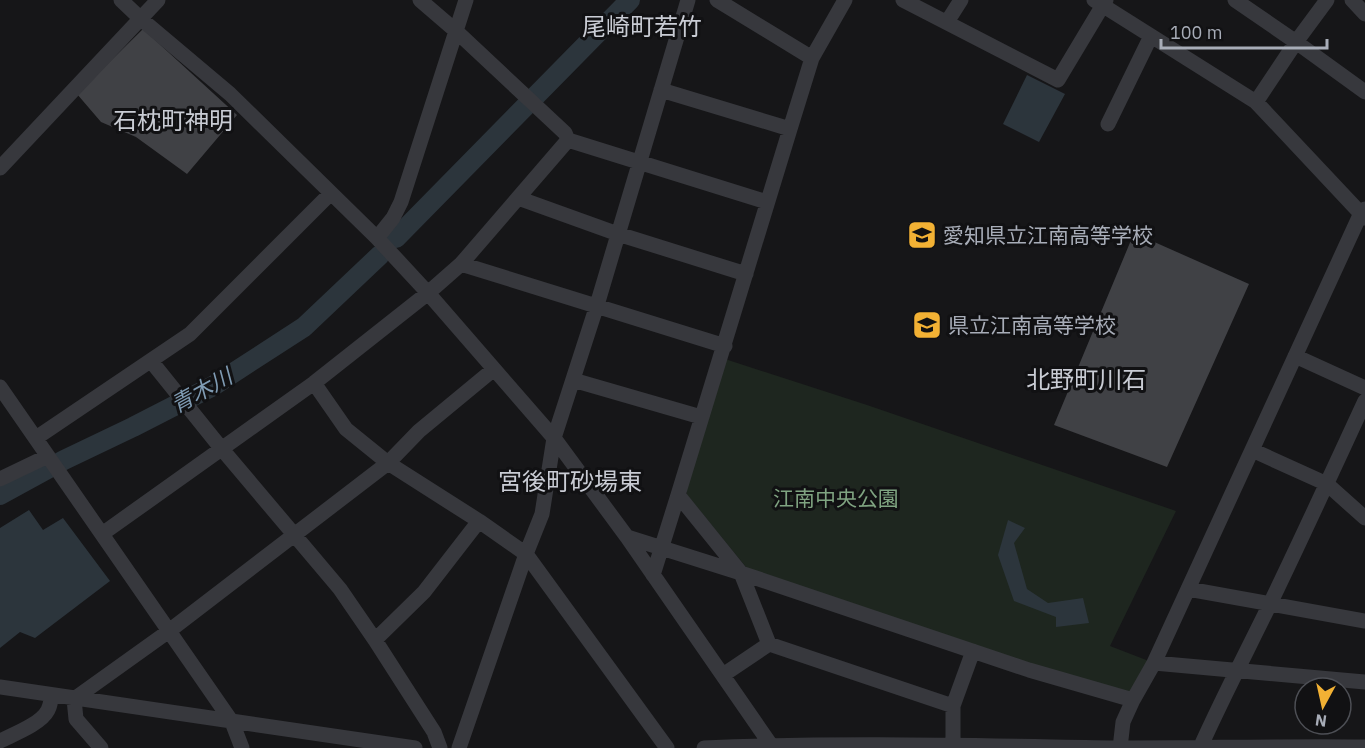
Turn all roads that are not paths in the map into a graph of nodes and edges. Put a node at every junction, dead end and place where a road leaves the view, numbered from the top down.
1 (121, 0) edge
2 (158, 0) edge
3 (420, 0) edge
4 (466, 0) edge
5 (688, 0) edge
6 (717, 0) edge
7 (845, 0) edge
8 (903, 0) edge
9 (961, 0) edge
10 (1235, 0) edge
11 (1328, 0) edge
12 (1352, 0) edge
13 (1101, 2) edge
14 (1365, 14) edge
15 (141, 19) junction
16 (947, 22) junction
17 (456, 31) junction
18 (1151, 36) junction
19 (1296, 42) junction
20 (812, 58) junction
21 (661, 90) junction
22 (1365, 93) edge
23 (1256, 102) junction
24 (1108, 124) dead end
25 (790, 129) junction
26 (568, 140) junction
27 (639, 162) junction
28 (0, 168) edge
29 (331, 193) junction
30 (518, 198) junction
31 (767, 202) junction
32 (1364, 214) edge
33 (618, 234) junction
34 (377, 238) junction
35 (461, 264) junction
36 (746, 274) junction
37 (428, 293) junction
38 (597, 305) junction
39 (724, 346) junction
40 (1295, 356) junction
41 (151, 361) junction
42 (494, 369) junction
43 (573, 380) junction
44 (314, 382) junction
45 (0, 387) edge
46 (1365, 388) edge
47 (1365, 401) edge
48 (701, 417) junction
49 (36, 438) junction
50 (554, 438) junction
51 (221, 448) junction
52 (1252, 450) junction
53 (53, 462) junction
54 (388, 463) junction
55 (0, 478) edge
56 (1326, 484) junction
57 (678, 495) junction
58 (1365, 518) edge
59 (479, 521) junction
60 (102, 534) junction
61 (295, 535) junction
62 (627, 537) junction
63 (661, 548) junction
64 (526, 554) junction
65 (741, 573) junction
66 (653, 575) junction
67 (1188, 589) junction
68 (1270, 603) junction
69 (1365, 621) edge
70 (169, 631) junction
71 (375, 640) junction
72 (769, 644) junction
73 (973, 651) junction
74 (1154, 663) junction
75 (1238, 671) junction
76 (723, 675) junction
77 (1365, 682) edge
78 (0, 687) edge
79 (51, 695) junction
80 (74, 699) junction
81 (1133, 700) junction
82 (953, 706) junction
83 (232, 722) junction
84 (0, 741) edge
85 (952, 746) junction
86 (772, 747) edge
87 (1024, 747) edge
88 (1365, 747) edge
89 (100, 748) edge
90 (242, 748) edge
91 (404, 748) edge
92 (440, 748) edge
93 (459, 748) edge
94 (667, 748) edge
95 (704, 748) edge
96 (1120, 748) edge
97 (1200, 748) edge

1 - 15 street
2 - 15 street
3 - 17 street
4 - 17 street
5 - 21 street
6 - 20 street
7 - 20 street
8 - 16 street
9 - 16 street
10 - 19 street
11 - 19 street
12 - 14 street
13 - 16 street
13 - 18 street
15 - 28 street
15 - 29 street
17 - 26 street
17 - 34 street
18 - 23 street
18 - 24 street
19 - 22 street
19 - 23 street
20 - 25 street
21 - 25 street
21 - 27 street
23 - 32 street
25 - 31 street
26 - 27 street
26 - 30 street
27 - 31 street
27 - 33 street
29 - 34 street
29 - 41 street
30 - 33 street
30 - 35 street
31 - 36 street
32 - 40 street
33 - 36 street
33 - 38 street
34 - 37 street
35 - 37 street
35 - 38 street
36 - 39 street
37 - 42 street
37 - 44 street
38 - 39 street
38 - 43 street
39 - 48 street
40 - 46 street
40 - 52 street
41 - 49 street
41 - 51 street
42 - 50 street
42 - 54 street
43 - 48 street
43 - 50 street
44 - 51 street
44 - 54 street
45 - 49 street
47 - 56 street
48 - 57 street
49 - 53 street
50 - 62 street
50 - 64 street
51 - 60 street
51 - 61 street
52 - 56 street
52 - 67 street
53 - 55 street
53 - 60 street
54 - 59 street
54 - 61 street
56 - 58 street
56 - 68 street
57 - 63 street
57 - 65 street
59 - 64 street
59 - 71 street
60 - 70 street
61 - 70 street
61 - 71 street
62 - 63 street
62 - 66 street
63 - 65 street
63 - 66 street
64 - 93 street
64 - 94 street
65 - 72 street
65 - 73 street
66 - 76 street
67 - 68 street
67 - 74 street
68 - 69 street
68 - 75 street
70 - 80 street
70 - 83 street
71 - 92 street
72 - 76 street
72 - 82 street
73 - 81 street
73 - 82 street
74 - 75 street
74 - 81 street
75 - 77 street
75 - 97 street
76 - 86 street
78 - 79 street
79 - 80 street
79 - 84 street
80 - 83 street
80 - 89 street
81 - 96 street
82 - 85 street
83 - 90 street
83 - 91 street
85 - 86 street
85 - 87 street
86 - 95 street
87 - 96 street
88 - 97 street
96 - 97 street

